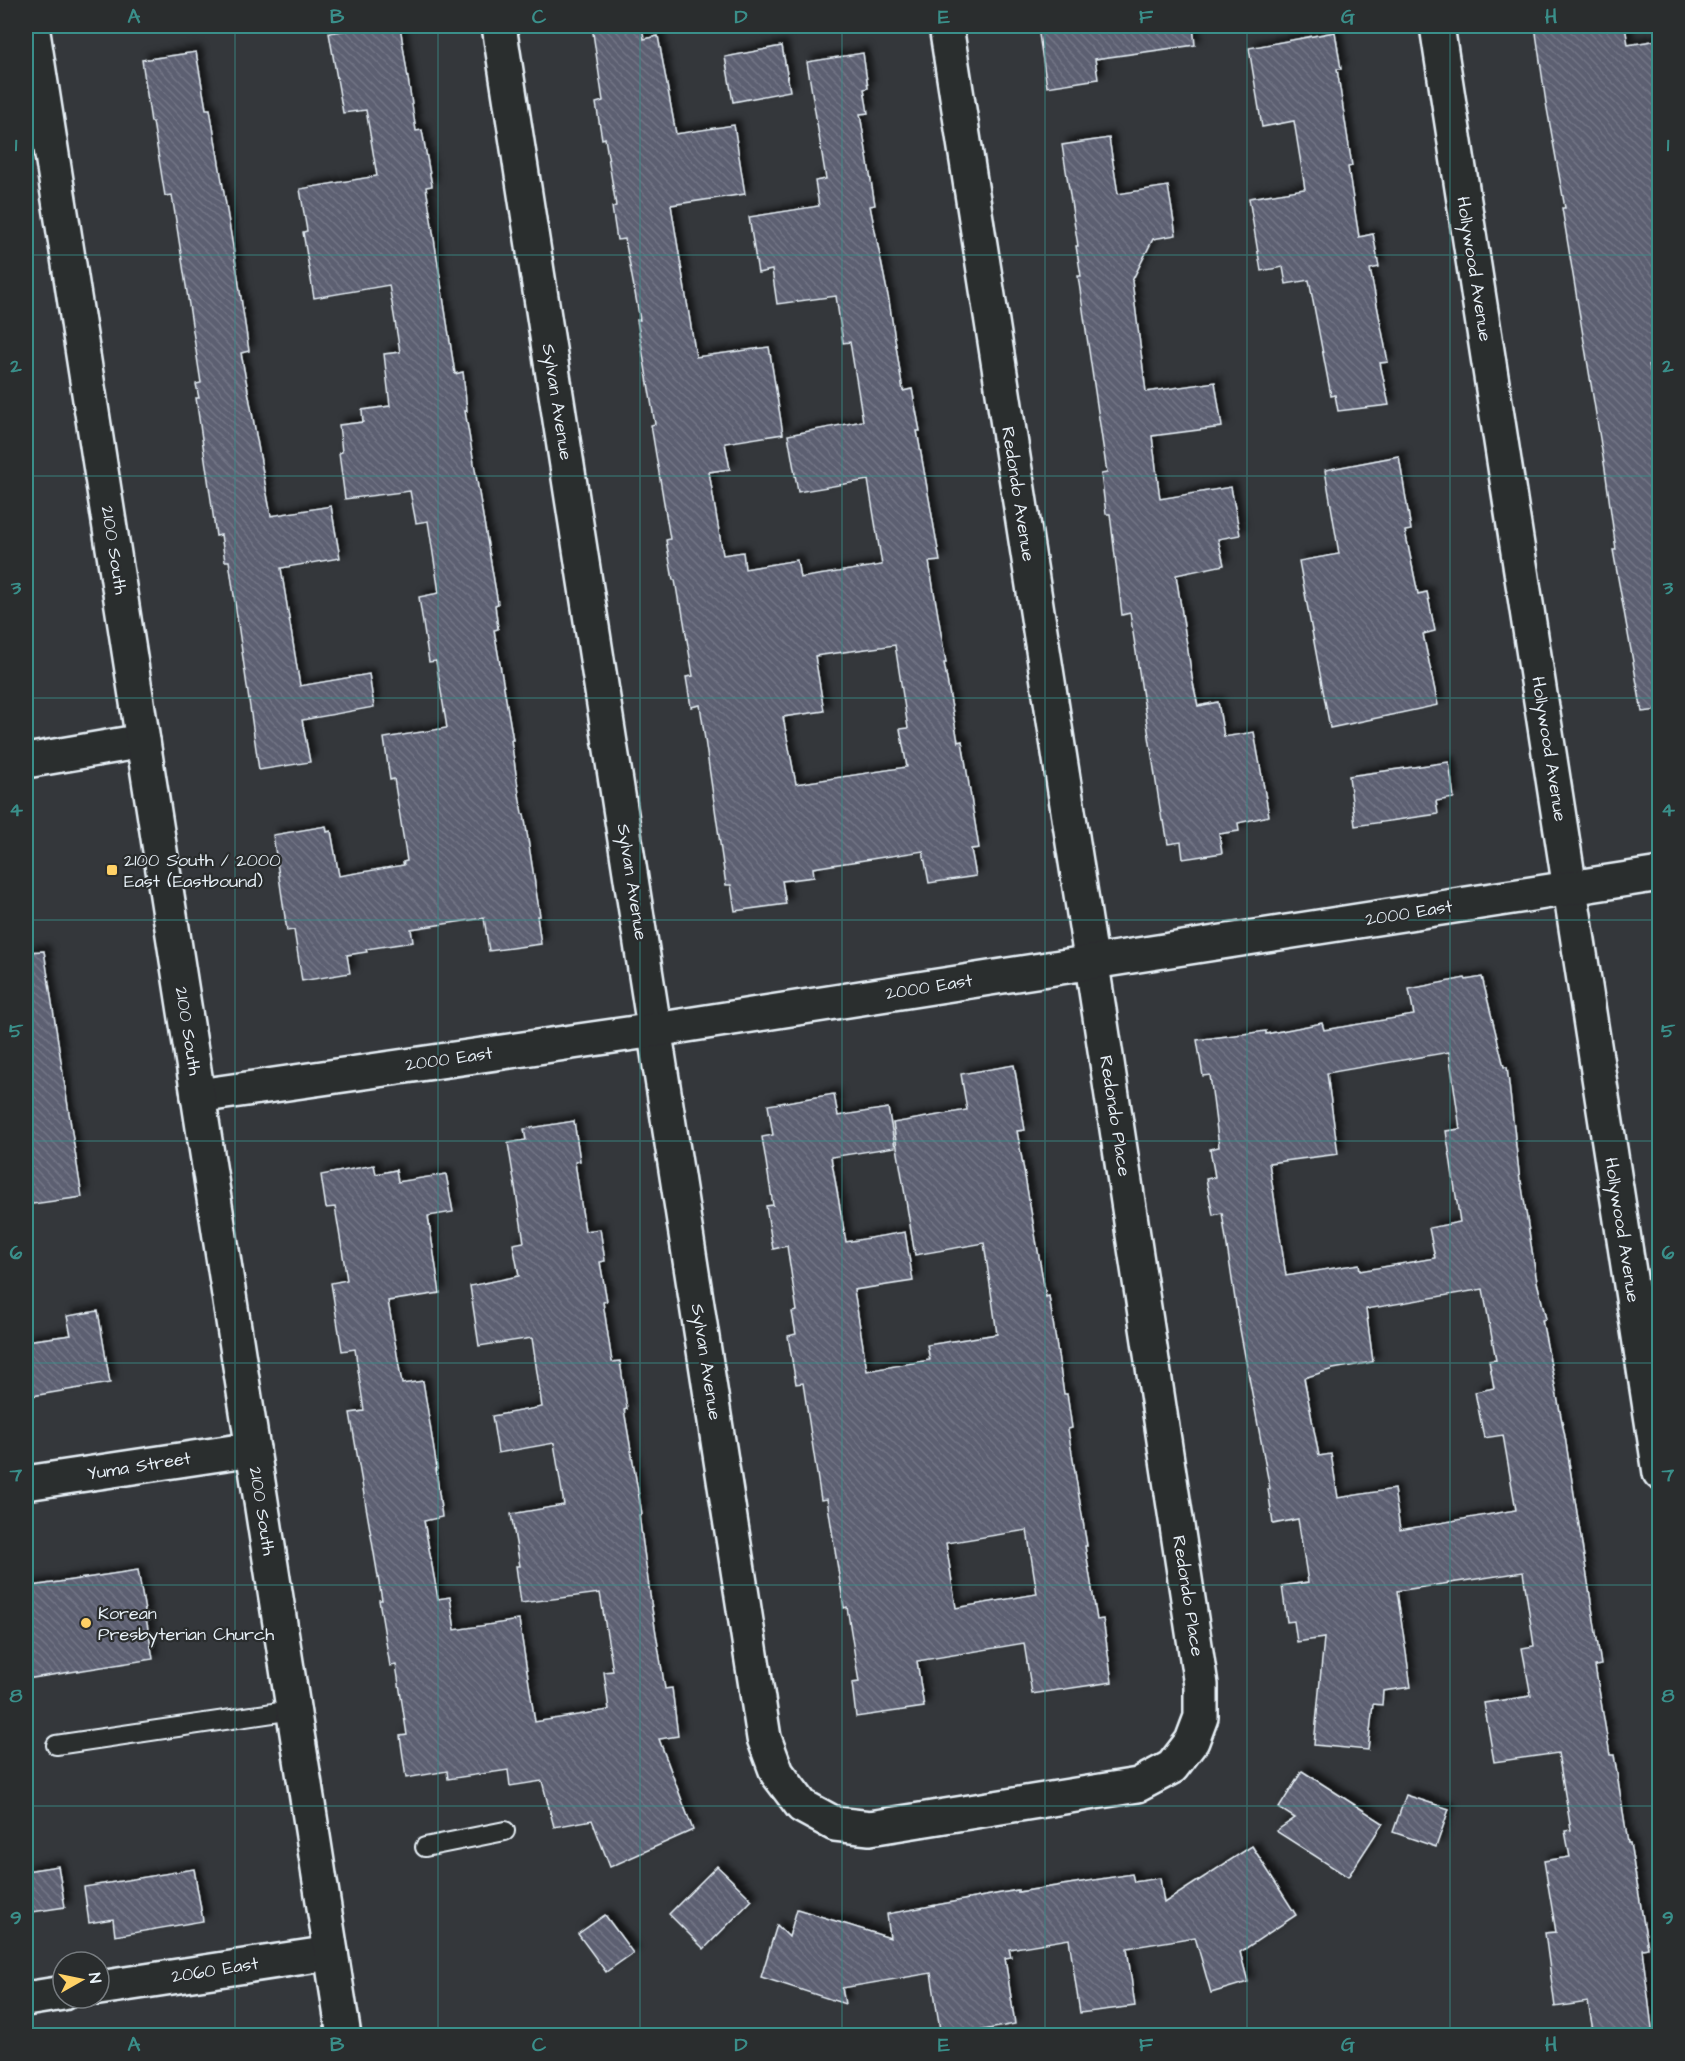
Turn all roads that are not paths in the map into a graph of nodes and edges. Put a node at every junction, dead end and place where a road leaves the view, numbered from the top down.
1 (32, 26) edge
2 (500, 26) edge
3 (946, 26) edge
4 (1437, 26) edge
5 (33, 78) edge
6 (143, 741) junction
7 (26, 761) edge
8 (1659, 874) edge
9 (1570, 888) junction
10 (1091, 962) junction
11 (655, 1030) junction
12 (198, 1096) junction
13 (253, 1449) junction
14 (1659, 1473) edge
15 (26, 1483) edge
16 (293, 1710) junction
17 (764, 1738) joint
18 (57, 1745) dead end
19 (505, 1831) dead end
20 (425, 1847) dead end
21 (331, 1953) junction
22 (111, 1986) edge
23 (51, 1995) edge
24 (26, 1999) edge
25 (344, 2036) edge

1 - 5 street, 2100 South
2 - 11 street, Sylvan Avenue
3 - 10 street, Redondo Avenue
4 - 9 street, Hollywood Avenue
5 - 6 street, 2100 South
6 - 7 street
6 - 12 street, 2100 South
8 - 9 street, 2000 East
9 - 10 street, 2000 East
9 - 14 street, Hollywood Avenue
10 - 11 street, 2000 East
10 - 17 street, Redondo Place
11 - 12 street, 2000 East
11 - 17 street, Sylvan Avenue
12 - 13 street, 2100 South
13 - 15 street, Yuma Street
13 - 16 street, 2100 South
16 - 18 lane
16 - 21 street, 2100 South
19 - 20 lane
21 - 22 street, 2060 East
21 - 25 street, 2100 South
23 - 24 street

